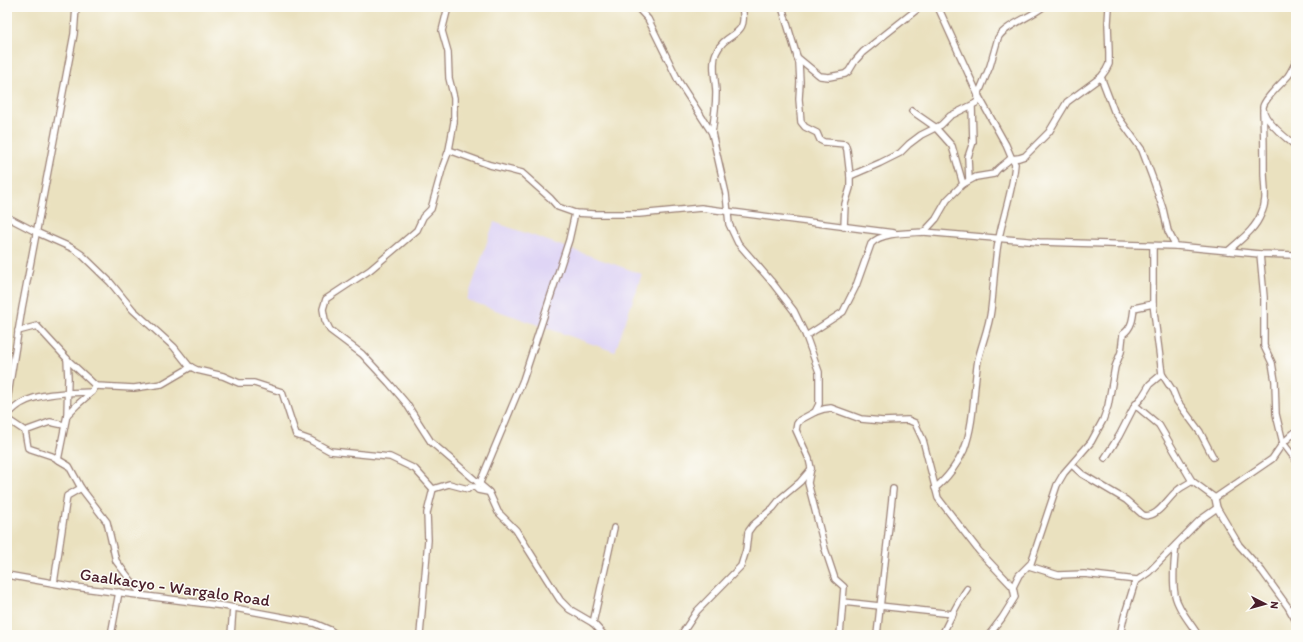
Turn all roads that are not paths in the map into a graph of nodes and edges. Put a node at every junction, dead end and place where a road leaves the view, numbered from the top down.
1 (76, 7) edge
2 (448, 7) edge
3 (637, 7) edge
4 (742, 7) edge
5 (782, 7) edge
6 (920, 7) edge
7 (938, 7) edge
8 (1043, 7) edge
9 (1109, 7) edge
10 (797, 57) junction
11 (1296, 62) edge
12 (1101, 77) junction
13 (978, 95) junction
14 (972, 106) junction
15 (912, 111) dead end
16 (1263, 112) junction
17 (936, 128) junction
18 (712, 133) junction
19 (1296, 146) edge
20 (449, 150) junction
21 (1012, 159) junction
22 (850, 176) junction
23 (969, 180) junction
24 (962, 184) junction
25 (727, 212) junction
26 (575, 213) junction
27 (7, 217) edge
28 (844, 226) junction
29 (36, 232) junction
30 (924, 232) junction
31 (900, 234) junction
32 (999, 239) junction
33 (1153, 246) junction
34 (1176, 246) junction
35 (1228, 251) junction
36 (1260, 254) junction
37 (1296, 255) edge
38 (1154, 304) junction
39 (18, 331) junction
40 (806, 336) junction
41 (67, 358) junction
42 (191, 367) junction
43 (1162, 374) junction
44 (96, 386) junction
45 (92, 392) junction
46 (67, 393) junction
47 (7, 402) edge
48 (1135, 405) junction
49 (815, 412) junction
50 (7, 415) edge
51 (67, 415) junction
52 (7, 418) edge
53 (64, 425) junction
54 (25, 431) junction
55 (1296, 431) edge
56 (1283, 443) junction
57 (1213, 457) dead end
58 (1105, 458) dead end
59 (58, 460) junction
60 (1296, 460) edge
61 (1072, 465) junction
62 (811, 468) junction
63 (1192, 481) junction
64 (479, 484) junction
65 (81, 488) junction
66 (935, 488) junction
67 (432, 489) junction
68 (893, 489) dead end
69 (489, 492) junction
70 (1215, 498) junction
71 (1218, 508) junction
72 (614, 528) dead end
73 (1176, 545) junction
74 (1029, 566) junction
75 (7, 575) edge
76 (1137, 580) junction
77 (54, 583) junction
78 (1013, 587) junction
79 (967, 589) dead end
80 (119, 592) junction
81 (142, 595) junction
82 (843, 602) junction
83 (880, 606) junction
84 (233, 608) junction
85 (953, 614) junction
86 (1296, 621) edge
87 (593, 623) junction
88 (111, 635) edge
89 (231, 635) edge
90 (336, 635) edge
91 (420, 635) edge
92 (604, 635) edge
93 (681, 635) edge
94 (840, 635) edge
95 (877, 635) edge
96 (942, 635) edge
97 (989, 635) edge
98 (1120, 635) edge
99 (1198, 635) edge

1 - 29 street
2 - 20 street
3 - 18 street
4 - 18 street
5 - 10 street
6 - 10 street
7 - 13 street
8 - 13 street
9 - 12 street
10 - 22 street
11 - 16 street
12 - 21 street
12 - 34 street
13 - 14 street
13 - 21 street
14 - 17 street
14 - 23 street
15 - 17 street
16 - 19 street
16 - 35 street
17 - 22 street
17 - 24 street
18 - 25 street
20 - 26 street
20 - 64 street
21 - 23 street
21 - 32 street
22 - 28 street
23 - 24 street
24 - 30 street
25 - 26 street
25 - 28 street
25 - 40 street
26 - 64 street
27 - 29 street
28 - 31 street
29 - 39 street
29 - 42 street
30 - 31 street
30 - 32 street
31 - 40 street
32 - 33 street
32 - 66 street
33 - 34 street
33 - 38 street
34 - 35 street
35 - 36 street
36 - 37 street
36 - 56 street
38 - 43 street
38 - 61 street
39 - 41 street
39 - 47 street
40 - 49 street
41 - 44 street
41 - 46 street
42 - 44 street
42 - 67 street
43 - 48 street
43 - 57 street
44 - 45 street
45 - 46 street
45 - 51 street
46 - 50 street
46 - 51 street
48 - 58 street
48 - 63 street
49 - 62 street
49 - 66 street
51 - 53 street
52 - 54 street
53 - 54 street
53 - 59 street
54 - 59 street
55 - 56 street
56 - 60 street
56 - 70 street
59 - 65 street
61 - 63 street
61 - 74 street
62 - 82 street
62 - 93 street
63 - 70 street
64 - 69 street
65 - 77 street
65 - 81 street
66 - 78 street
67 - 69 street
67 - 91 street
68 - 83 street
69 - 87 street
70 - 71 street
71 - 73 street
71 - 86 street
72 - 87 street
73 - 76 street
73 - 99 street
74 - 76 street
74 - 78 street
75 - 77 street, Gaalkacyo - Wargalo Road
76 - 98 street
77 - 80 street, Gaalkacyo - Wargalo Road
78 - 97 street
79 - 85 street
80 - 81 street, Gaalkacyo - Wargalo Road
80 - 88 street
81 - 84 street, Gaalkacyo - Wargalo Road
82 - 83 street
82 - 94 street
83 - 85 street
83 - 95 street
84 - 89 street
84 - 90 street, Gaalkacyo - Wargalo Road
85 - 96 street
87 - 92 street

